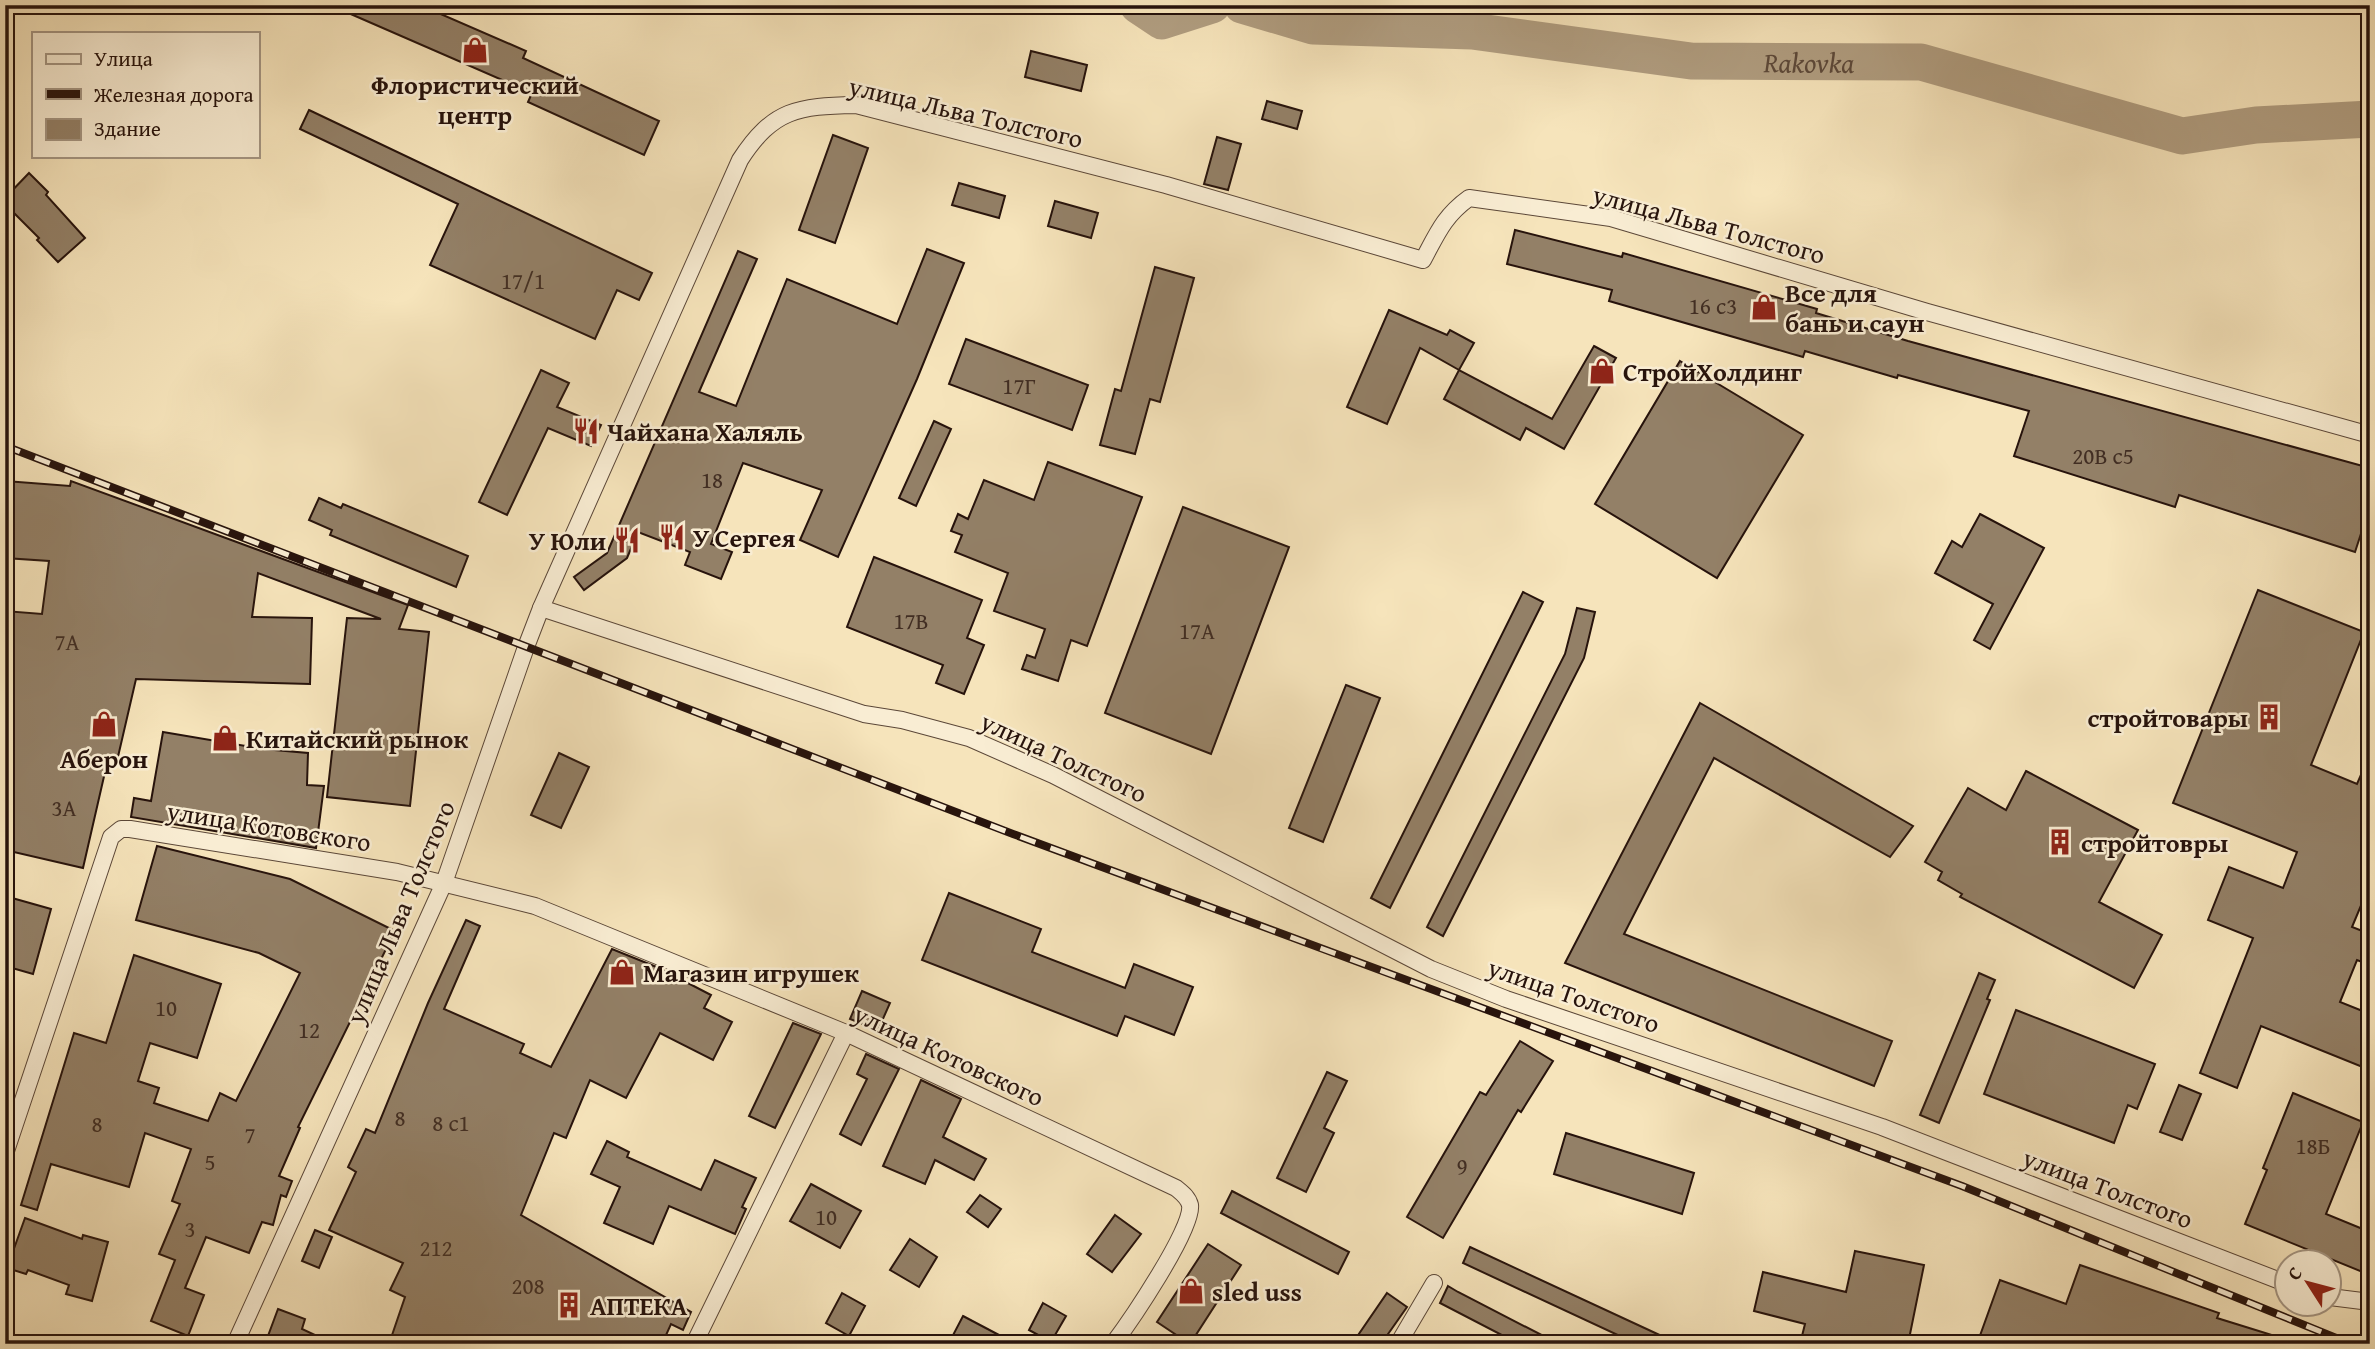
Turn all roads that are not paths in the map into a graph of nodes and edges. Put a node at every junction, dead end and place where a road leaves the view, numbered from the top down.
1 (2370, 435) edge
2 (541, 608) junction
3 (444, 883) junction
4 (846, 1033) junction
5 (5, 1154) edge
6 (2274, 1279) edge
7 (1434, 1283) dead end
8 (2344, 1299) edge
9 (2370, 1302) edge
10 (235, 1344) edge
11 (694, 1344) edge
12 (1113, 1344) edge
13 (1398, 1344) edge

1 - 2 street, улица Льва Толстого
2 - 3 street, улица Льва Толстого
2 - 6 street, улица Толстого
3 - 4 street, улица Котовского
3 - 5 street, улица Котовского
3 - 10 street, улица Льва Толстого
4 - 11 street
4 - 12 street, улица Котовского
7 - 13 street
8 - 9 street

